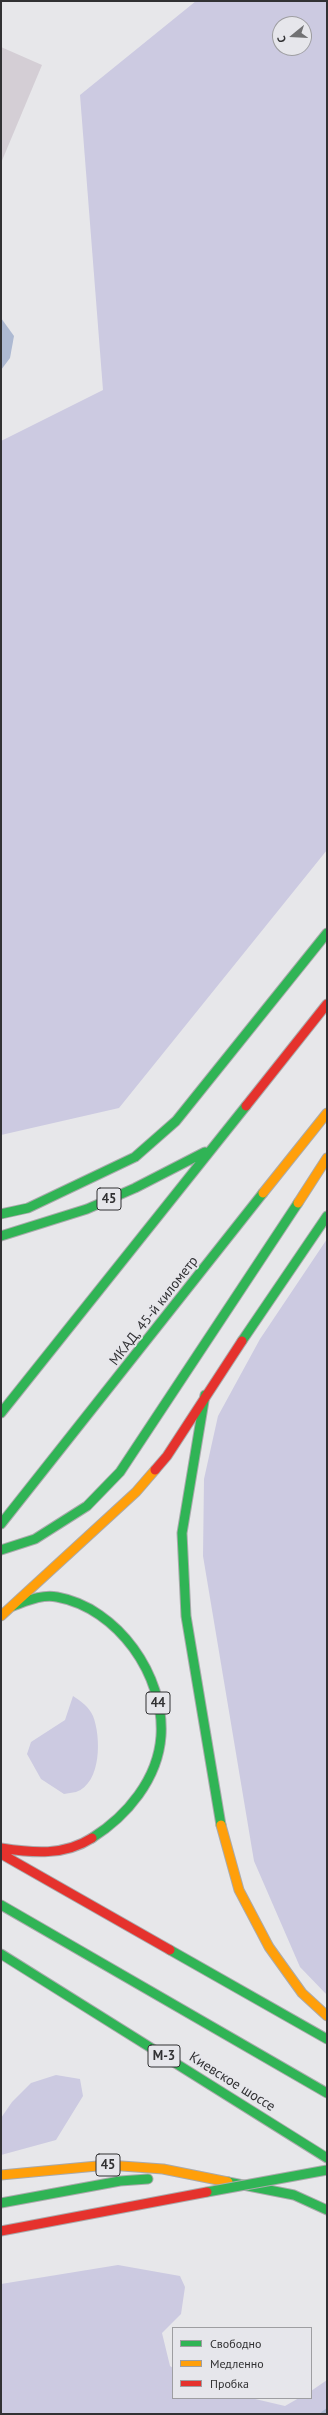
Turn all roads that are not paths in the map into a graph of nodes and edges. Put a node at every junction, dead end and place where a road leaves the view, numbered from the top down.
1 (327, 933) edge
2 (327, 1004) edge
3 (327, 1113) edge
4 (211, 1149) junction
5 (327, 1158) edge
6 (1, 1214) edge
7 (327, 1216) edge
8 (1, 1236) edge
9 (205, 1395) junction
10 (1, 1412) edge
11 (1, 1524) edge
12 (1, 1550) edge
13 (13, 1606) junction
14 (1, 1616) edge
15 (1, 1848) edge
16 (1, 1854) edge
17 (1, 1905) edge
18 (1, 1954) edge
19 (327, 2016) edge
20 (327, 2039) edge
21 (327, 2093) edge
22 (327, 2158) edge
23 (327, 2170) edge
24 (1, 2175) edge
25 (214, 2180) junction
26 (1, 2203) edge
27 (327, 2210) edge
28 (1, 2231) edge

1 - 6 main road
2 - 4 main road
3 - 11 main road, МКАД, 45-й километр
4 - 8 main road, 45
4 - 10 main road
5 - 12 main road
7 - 9 main road
9 - 13 main road
9 - 19 main road
13 - 14 main road
13 - 15 main road, 44
16 - 20 main road
17 - 21 main road
18 - 22 main road, Киевское шоссе / М-3
23 - 28 main road, bridge
24 - 25 main road, 45
25 - 26 main road
25 - 27 main road

